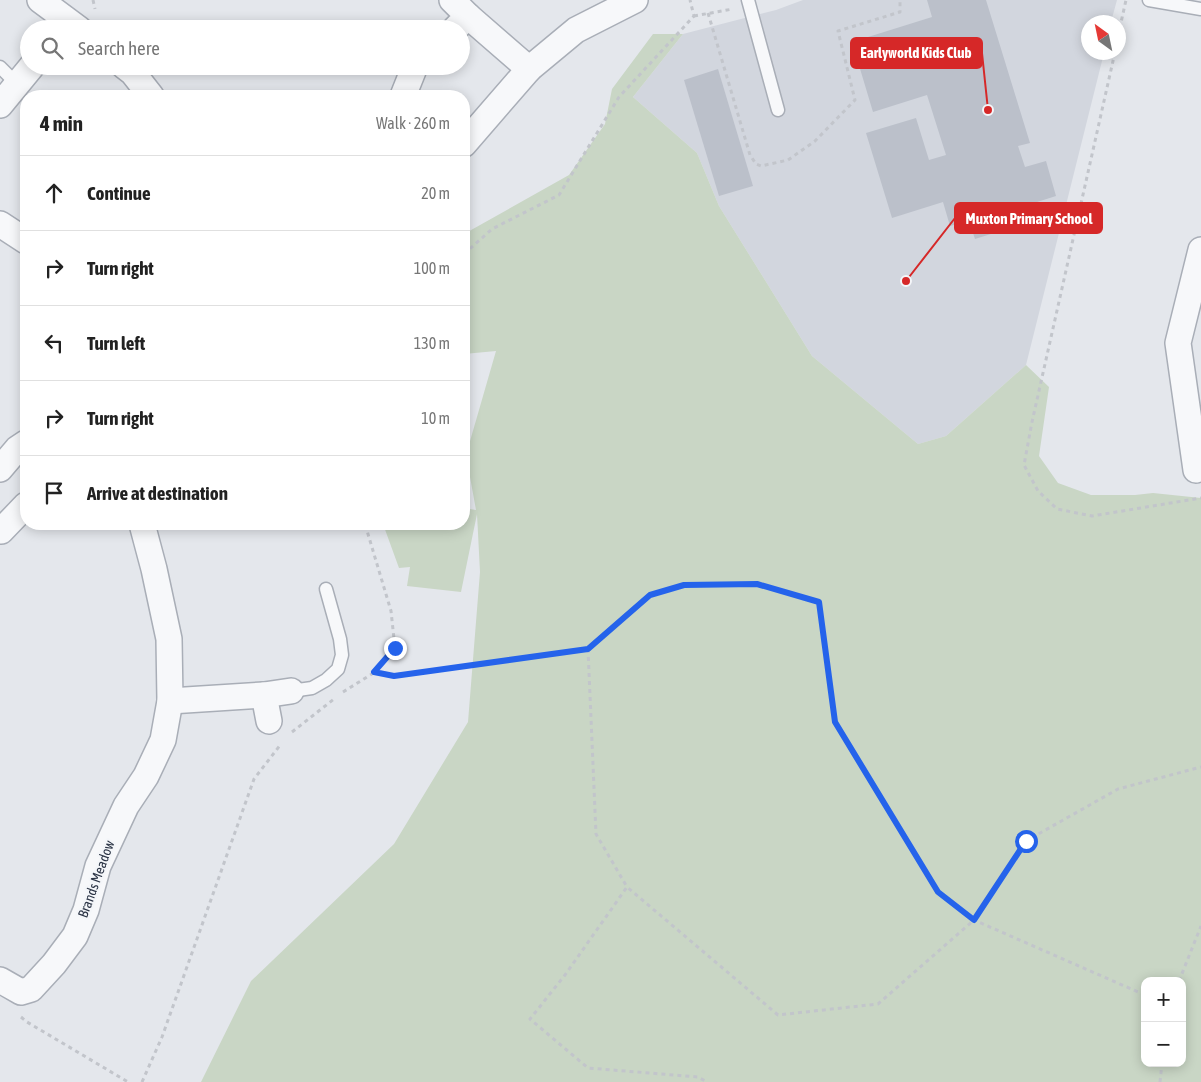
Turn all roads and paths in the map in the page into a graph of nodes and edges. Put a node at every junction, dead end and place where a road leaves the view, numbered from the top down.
1 (40, 0) edge
2 (635, 0) edge
3 (690, 0) edge
4 (900, 0) edge
5 (1126, 0) edge
6 (1149, 0) edge
7 (744, 4) edge
8 (1201, 9) edge
9 (708, 13) junction
10 (1123, 15) edge
11 (694, 16) junction
12 (67, 20) edge
13 (470, 24) edge
14 (1113, 60) edge
15 (0, 67) edge
16 (529, 69) junction
17 (20, 73) edge
18 (25, 75) edge
19 (134, 75) edge
20 (411, 75) edge
21 (146, 90) edge
22 (405, 90) edge
23 (0, 106) edge
24 (778, 110) dead end
25 (470, 137) edge
26 (0, 224) edge
27 (20, 237) edge
28 (470, 249) edge
29 (1201, 250) edge
30 (20, 447) edge
31 (0, 470) edge
32 (1198, 470) edge
33 (1201, 498) edge
34 (20, 511) edge
35 (144, 530) edge
36 (368, 530) edge
37 (1, 531) dead end
38 (326, 589) dead end
39 (588, 649) junction
40 (374, 672) junction
41 (291, 691) joint
42 (342, 693) dead end
43 (264, 695) junction
44 (335, 699) dead end
45 (170, 701) junction
46 (279, 728) joint
47 (282, 742) dead end
48 (1201, 767) edge
49 (626, 887) junction
50 (974, 920) junction
51 (1201, 926) edge
52 (1182, 977) edge
53 (0, 980) edge
54 (1141, 993) edge
55 (27, 1022) dead end
56 (1162, 1067) edge
57 (128, 1082) edge
58 (142, 1082) edge
59 (707, 1082) edge
60 (1160, 1082) edge

1 - 12 street
2 - 16 street
3 - 11 path
4 - 9 path
5 - 10 path
6 - 8 lane
7 - 9 path
7 - 24 lane
9 - 11 path
11 - 28 path
13 - 16 street
14 - 33 path
15 - 17 lane
16 - 25 street
18 - 23 street
19 - 21 street
20 - 22 street
26 - 27 street
29 - 32 street
30 - 31 street
34 - 37 street
35 - 45 street, Brands Meadow
36 - 40 path
38 - 41 lane
39 - 40 path
39 - 49 path
39 - 50 path
40 - 42 path
41 - 43 street
43 - 45 street
43 - 46 street
44 - 46 path
45 - 53 street, Brands Meadow
47 - 58 path
48 - 50 path
49 - 50 path
49 - 59 path
50 - 54 path
51 - 52 path
55 - 57 path
56 - 60 path

